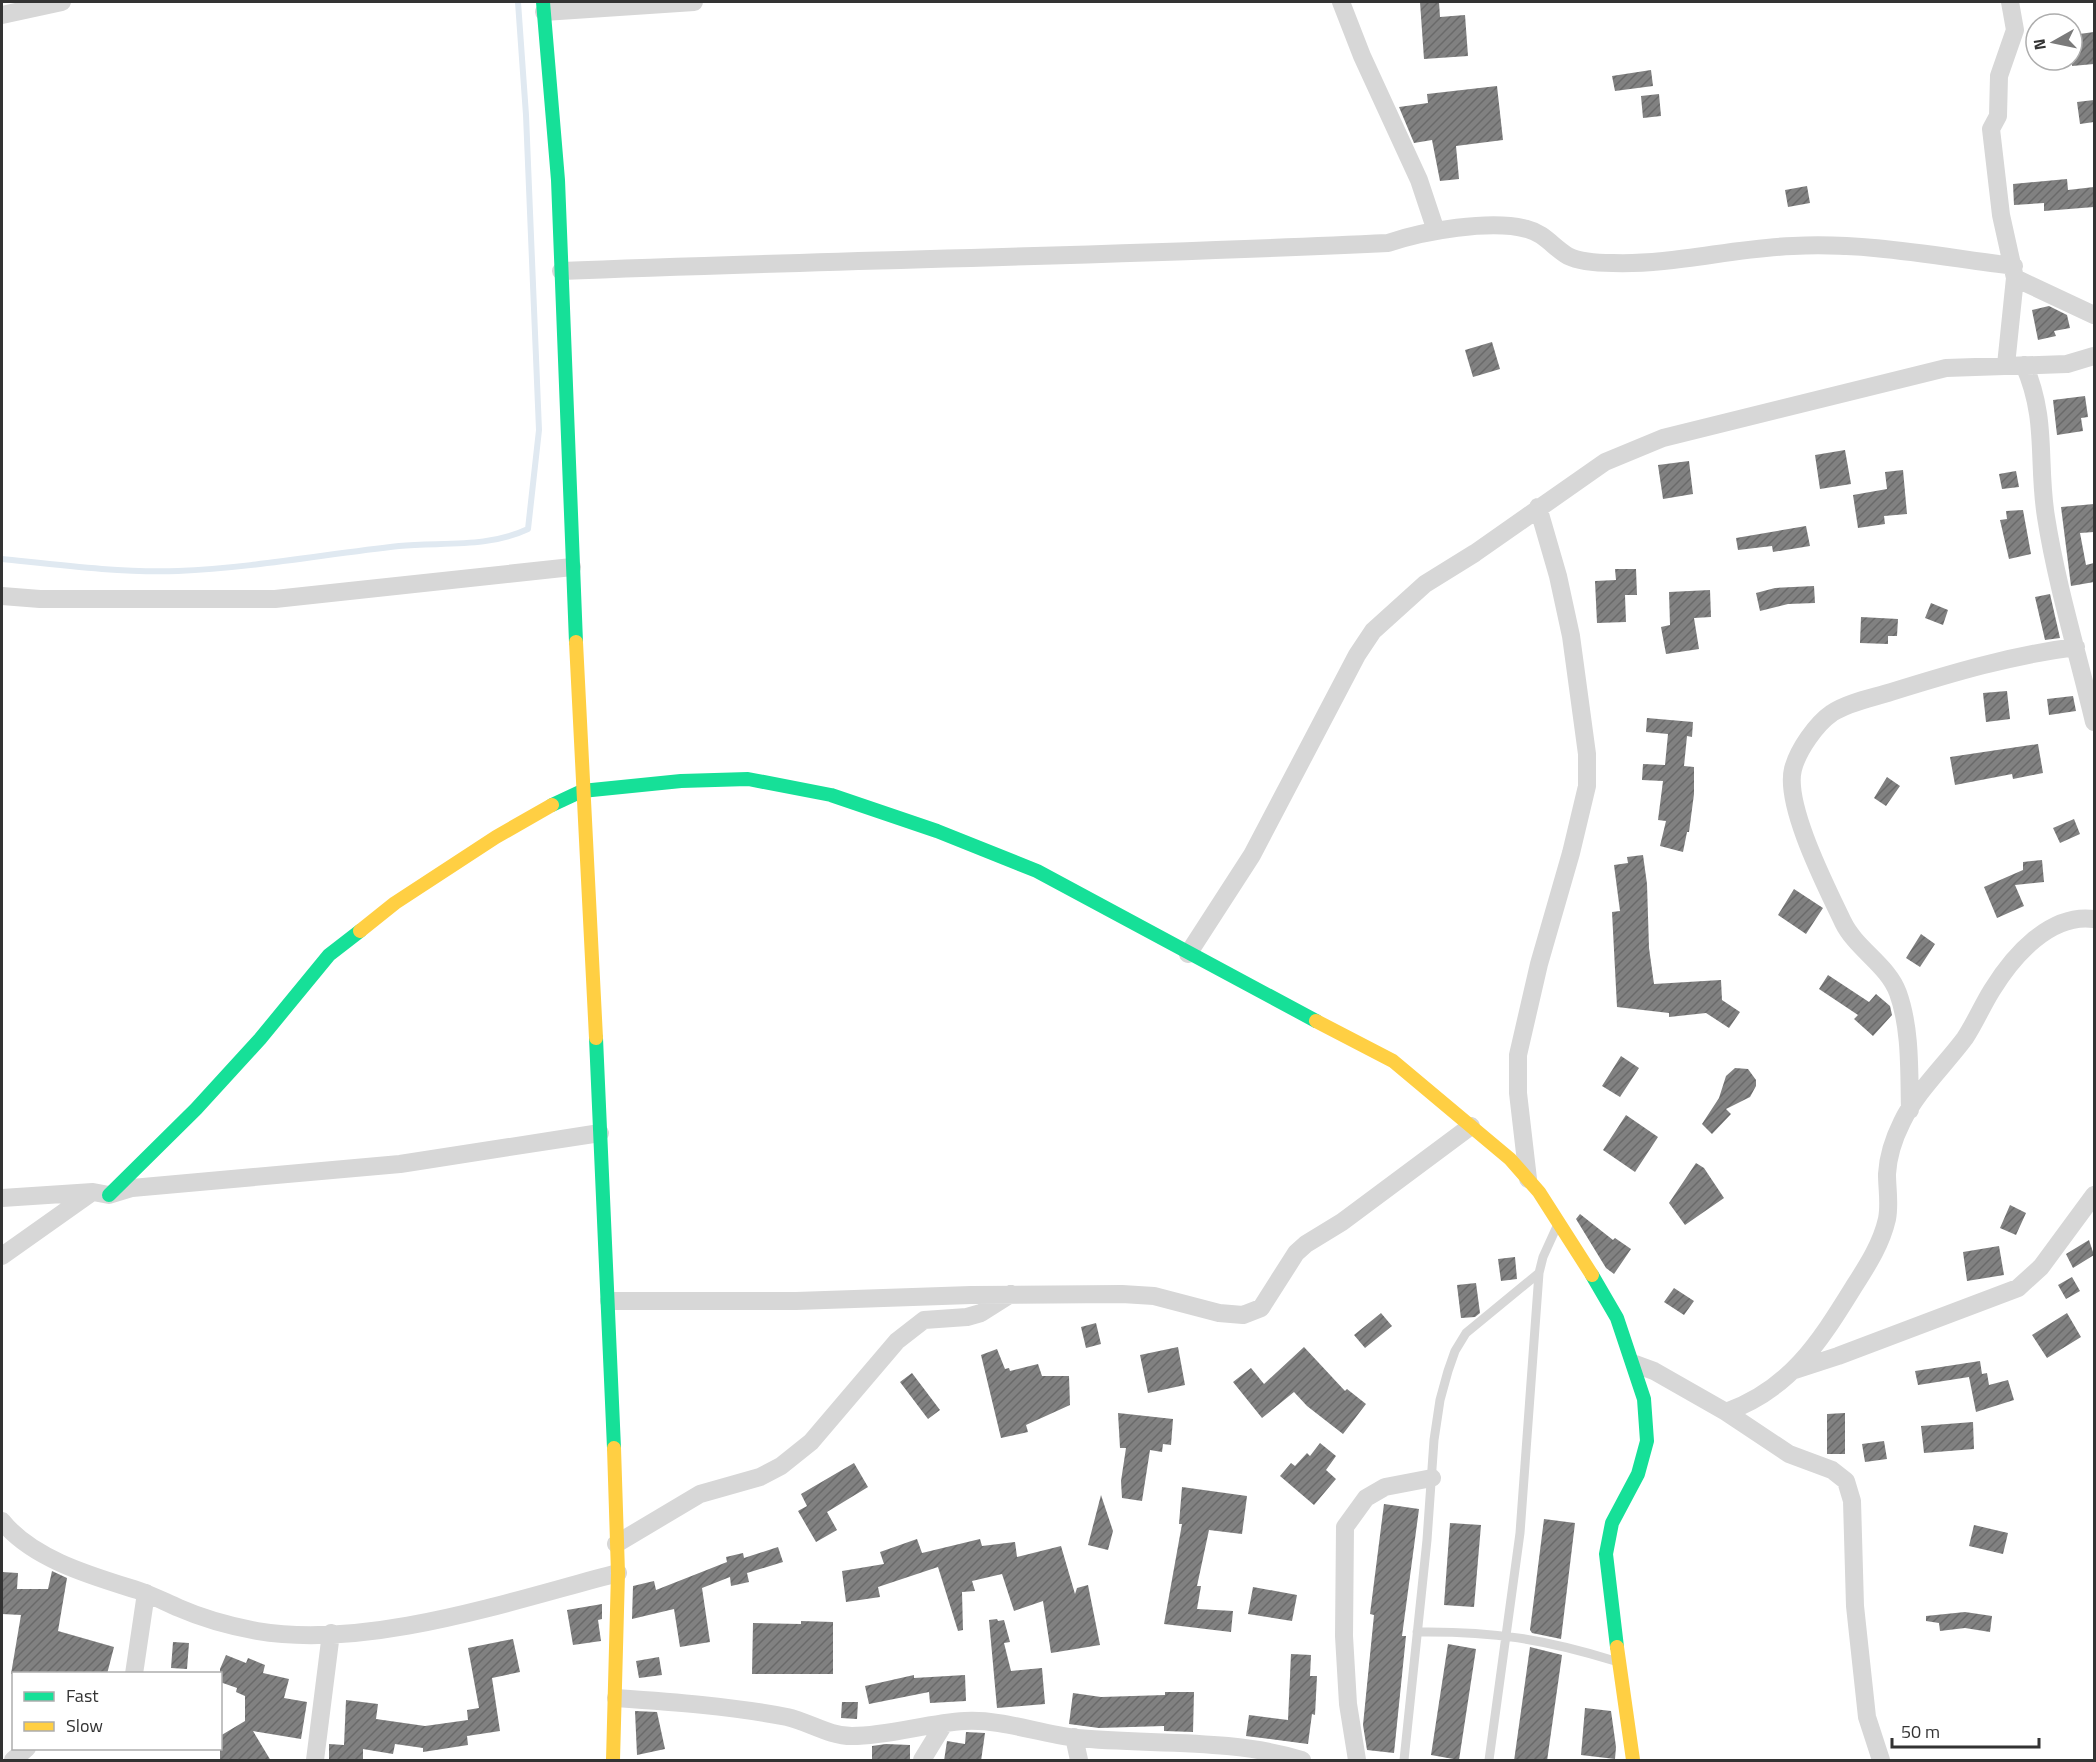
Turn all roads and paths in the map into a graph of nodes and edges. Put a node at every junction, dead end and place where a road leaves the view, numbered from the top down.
1 (62, 2) edge
2 (694, 2) edge
3 (1341, 2) edge
4 (2010, 2) edge
5 (544, 7) edge
6 (2, 15) edge
7 (1436, 231) junction
8 (561, 271) junction
9 (2014, 272) junction
10 (2094, 315) edge
11 (2094, 356) edge
12 (2006, 365) junction
13 (2024, 365) junction
14 (1538, 507) junction
15 (572, 567) junction
16 (2, 596) edge
17 (2076, 646) junction
18 (2094, 722) edge
19 (582, 790) junction
20 (2094, 918) edge
21 (1188, 954) junction
22 (1910, 1110) junction
23 (1471, 1125) junction
24 (600, 1133) junction
25 (1528, 1179) junction
26 (101, 1194) junction
27 (2094, 1195) edge
28 (2, 1198) edge
29 (1559, 1221) junction
30 (2, 1256) edge
31 (1539, 1273) junction
32 (1011, 1294) junction
33 (609, 1301) junction
34 (1635, 1364) junction
35 (1795, 1370) junction
36 (1726, 1412) junction
37 (1432, 1478) junction
38 (2, 1521) edge
39 (616, 1544) junction
40 (618, 1573) junction
41 (146, 1593) junction
42 (1417, 1632) junction
43 (331, 1634) junction
44 (1506, 1634) junction
45 (1618, 1662) junction
46 (134, 1672) edge
47 (616, 1698) junction
48 (944, 1725) junction
49 (1074, 1737) junction
50 (26, 1750) edge
51 (13, 1761) edge
52 (315, 1761) edge
53 (613, 1761) edge
54 (922, 1761) edge
55 (1079, 1761) edge
56 (1302, 1761) edge
57 (1357, 1761) edge
58 (1404, 1761) edge
59 (1489, 1761) edge
60 (1633, 1761) edge
61 (1881, 1761) edge

1 - 6 street
2 - 5 street
3 - 7 street
4 - 9 street
5 - 8 street
7 - 8 street
7 - 9 street
8 - 15 street
9 - 10 street
9 - 12 street
11 - 13 street
12 - 13 street
12 - 14 street
13 - 17 street
14 - 21 street
14 - 25 street
15 - 16 street
15 - 19 street
17 - 18 street
17 - 22 street
19 - 21 street
19 - 24 street
19 - 26 street
20 - 22 street
21 - 23 street
22 - 35 street
23 - 25 street
23 - 32 street
24 - 26 street
24 - 33 street
25 - 29 street
26 - 28 street
26 - 30 street
27 - 35 street
29 - 31 lane
29 - 34 street
31 - 37 lane
31 - 44 lane
32 - 33 street
32 - 39 street
33 - 39 street
34 - 36 street
34 - 45 street
35 - 36 street
36 - 61 street
37 - 42 lane
37 - 57 street
38 - 41 street
39 - 40 street
40 - 43 street
40 - 47 street
41 - 43 street
41 - 46 street
42 - 44 lane
42 - 58 lane
43 - 52 street
44 - 45 lane
44 - 59 lane
45 - 60 street
47 - 48 street
47 - 53 street
48 - 49 street
48 - 54 street
49 - 55 street
49 - 56 street
50 - 51 street

